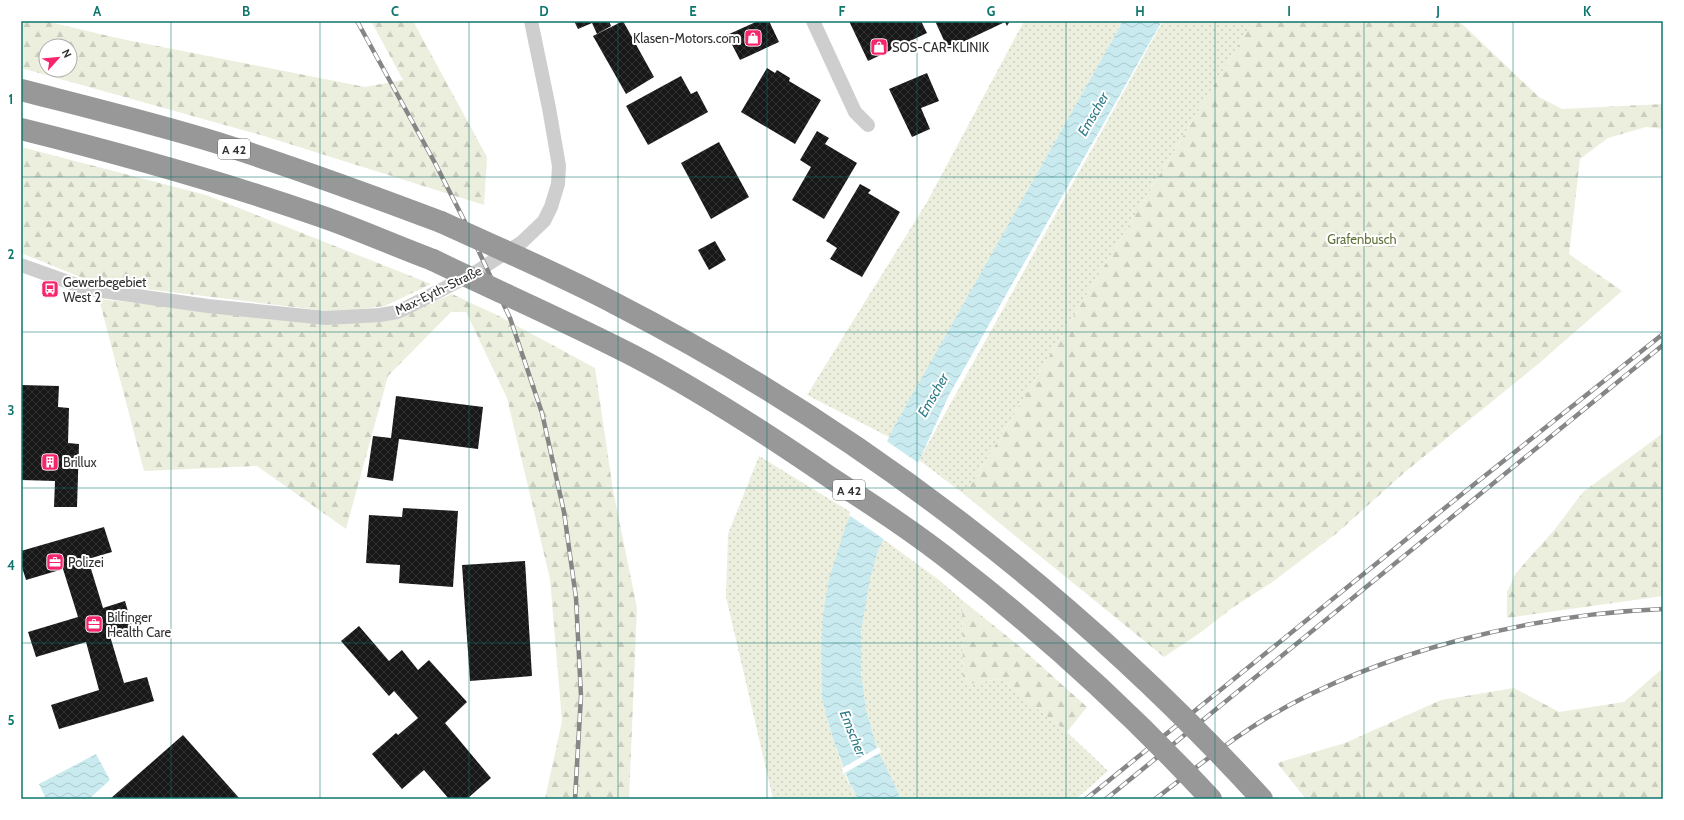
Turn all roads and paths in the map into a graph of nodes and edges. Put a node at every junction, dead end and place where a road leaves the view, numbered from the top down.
1 (531, 21) edge
2 (812, 21) edge
3 (21, 90) edge
4 (868, 125) dead end
5 (21, 129) edge
6 (21, 265) edge
7 (1211, 799) edge
8 (1262, 799) edge

1 - 6 street, Max-Eyth-Straße
2 - 4 street
3 - 8 highway, A 42, bridge
5 - 7 highway, A 42, bridge

